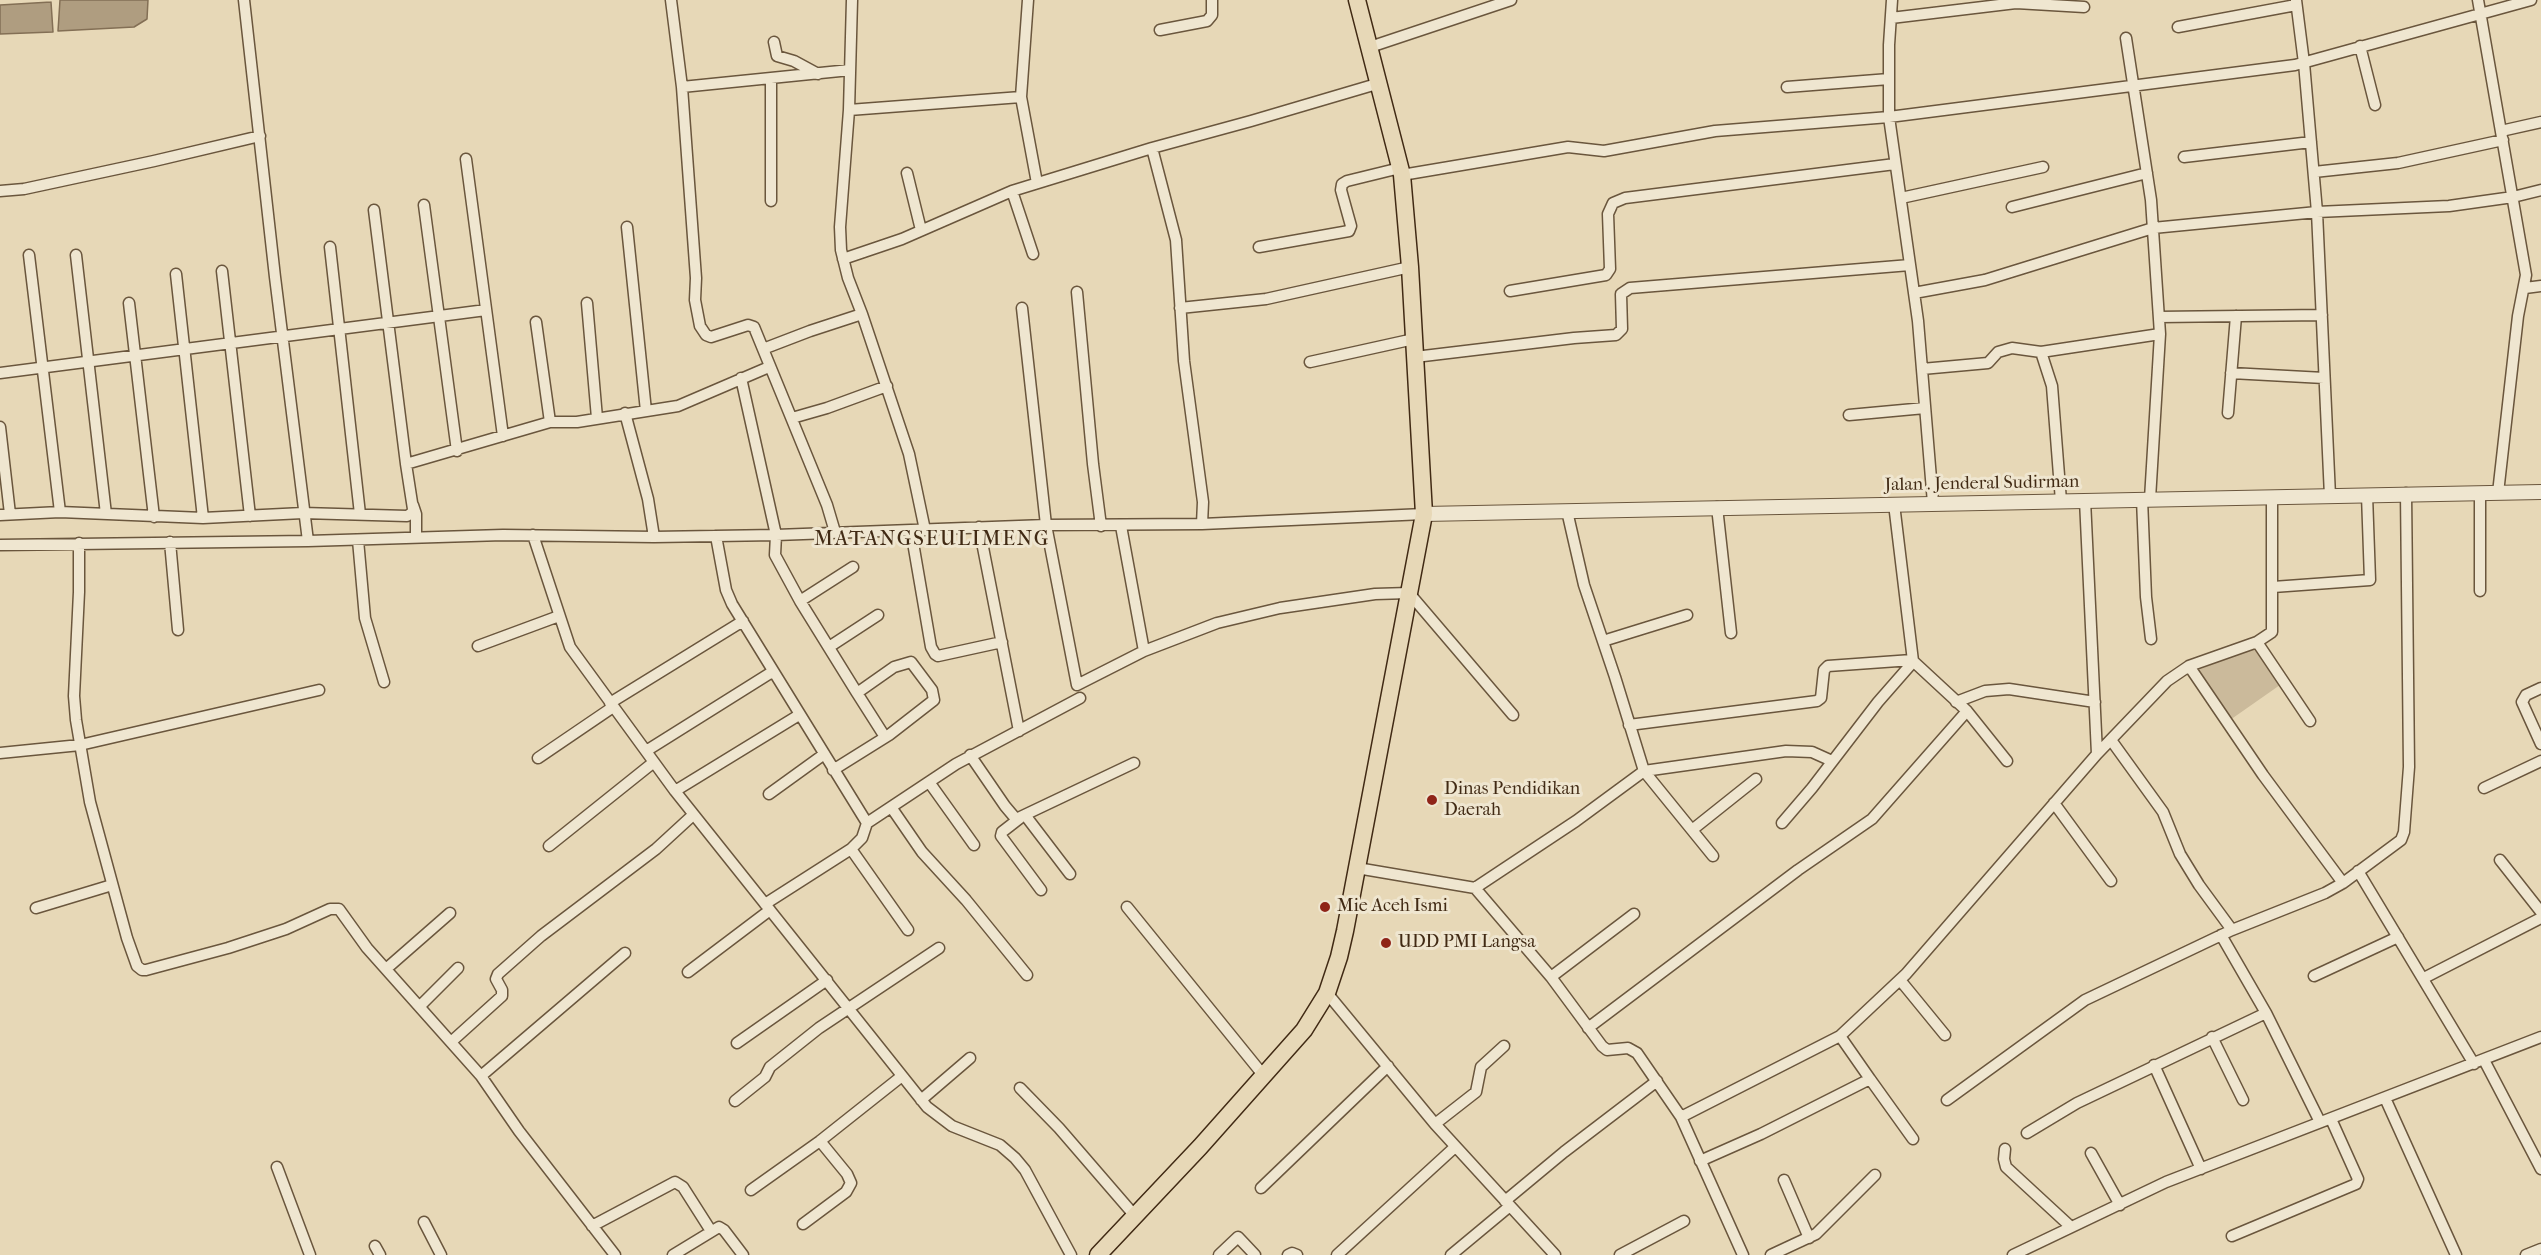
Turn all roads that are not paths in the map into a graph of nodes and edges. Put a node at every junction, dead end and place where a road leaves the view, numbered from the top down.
1 (244, 0) edge
2 (671, 0) edge
3 (852, 0) edge
4 (1028, 0) edge
5 (1212, 0) edge
6 (1357, 0) edge
7 (1511, 0) edge
8 (1892, 0) edge
9 (2478, 0) edge
10 (2531, 0) edge
11 (2296, 3) edge
12 (2084, 7) dead end
13 (2481, 14) junction
14 (1891, 18) junction
15 (2178, 27) dead end
16 (1161, 30) dead end
17 (2126, 38) dead end
18 (774, 42) dead end
19 (2360, 46) junction
20 (1370, 47) junction
21 (2304, 63) junction
22 (850, 70) junction
23 (818, 74) junction
24 (771, 79) junction
25 (1889, 79) junction
26 (1380, 83) junction
27 (682, 87) junction
28 (1787, 87) dead end
29 (2134, 87) junction
30 (1022, 97) junction
31 (2375, 105) dead end
32 (849, 110) junction
33 (1890, 117) junction
34 (2541, 122) edge
35 (260, 136) junction
36 (2502, 136) junction
37 (2311, 142) junction
38 (1152, 148) junction
39 (2184, 157) dead end
40 (466, 159) dead end
41 (1895, 164) junction
42 (2043, 167) dead end
43 (1401, 171) junction
44 (2314, 172) junction
45 (907, 173) dead end
46 (2147, 173) junction
47 (1037, 183) junction
48 (2541, 190) edge
49 (0, 191) edge
50 (1012, 191) junction
51 (2513, 197) junction
52 (1901, 198) junction
53 (771, 201) dead end
54 (424, 205) dead end
55 (2012, 207) dead end
56 (374, 210) dead end
57 (2318, 212) junction
58 (627, 227) dead end
59 (2153, 228) junction
60 (921, 230) junction
61 (330, 246) dead end
62 (1259, 248) dead end
63 (1033, 254) dead end
64 (29, 255) dead end
65 (76, 255) dead end
66 (843, 259) junction
67 (1910, 264) junction
68 (1410, 267) junction
69 (222, 271) dead end
70 (176, 274) dead end
71 (2541, 286) edge
72 (2525, 288) junction
73 (1510, 291) dead end
74 (1077, 292) dead end
75 (1914, 293) junction
76 (129, 303) dead end
77 (587, 303) dead end
78 (1022, 308) dead end
79 (1180, 308) junction
80 (486, 310) junction
81 (862, 314) junction
82 (2322, 315) junction
83 (438, 316) junction
84 (2159, 316) junction
85 (2236, 316) junction
86 (536, 322) dead end
87 (388, 323) junction
88 (340, 329) junction
89 (2160, 334) junction
90 (283, 337) junction
91 (1414, 339) junction
92 (232, 343) junction
93 (186, 349) junction
94 (763, 349) junction
95 (2041, 352) junction
96 (136, 357) junction
97 (1415, 357) junction
98 (89, 361) junction
99 (1310, 362) dead end
100 (42, 367) junction
101 (769, 367) junction
102 (1922, 369) junction
103 (0, 373) edge
104 (2231, 373) junction
105 (741, 378) junction
106 (2324, 378) junction
107 (887, 386) junction
108 (1925, 408) junction
109 (646, 411) junction
110 (625, 413) junction
111 (2228, 413) dead end
112 (1848, 415) dead end
113 (597, 418) junction
114 (792, 418) junction
115 (550, 422) junction
116 (0, 427) edge
117 (502, 436) junction
118 (457, 451) junction
119 (406, 464) junction
120 (2541, 492) edge
121 (2406, 493) junction
122 (2480, 493) junction
123 (2498, 493) junction
124 (2367, 495) junction
125 (2330, 496) junction
126 (2272, 498) junction
127 (2146, 499) junction
128 (2085, 500) junction
129 (2061, 501) junction
130 (413, 503) junction
131 (1933, 503) junction
132 (1894, 504) junction
133 (1717, 507) junction
134 (1567, 511) junction
135 (60, 512) junction
136 (106, 514) junction
137 (360, 514) junction
138 (1424, 514) junction
139 (5, 515) edge
140 (250, 516) junction
141 (154, 517) junction
142 (203, 518) junction
143 (304, 518) junction
144 (1202, 521) junction
145 (1046, 523) junction
146 (1101, 523) junction
147 (924, 526) junction
148 (1120, 526) junction
149 (980, 527) junction
150 (911, 531) junction
151 (835, 532) junction
152 (533, 535) junction
153 (716, 536) junction
154 (776, 536) junction
155 (416, 537) junction
156 (654, 537) junction
157 (307, 538) junction
158 (358, 540) junction
159 (170, 542) junction
160 (79, 543) junction
161 (0, 545) edge
162 (853, 567) dead end
163 (2273, 587) junction
164 (2480, 591) dead end
165 (1409, 593) junction
166 (800, 601) junction
167 (878, 615) dead end
168 (1687, 615) dead end
169 (559, 616) junction
170 (743, 621) junction
171 (178, 630) dead end
172 (1731, 633) dead end
173 (2151, 639) dead end
174 (1603, 641) junction
175 (1002, 642) junction
176 (2257, 642) junction
177 (478, 646) dead end
178 (829, 647) junction
179 (1144, 651) junction
180 (1913, 661) junction
181 (2189, 666) junction
182 (772, 672) junction
183 (384, 682) dead end
184 (2541, 688) edge
185 (319, 690) dead end
186 (857, 693) junction
187 (1080, 698) dead end
188 (1956, 702) junction
189 (2095, 702) junction
190 (612, 705) junction
191 (1967, 711) junction
192 (799, 715) junction
193 (1512, 715) dead end
194 (2310, 721) dead end
195 (1629, 725) junction
196 (1019, 731) junction
197 (885, 737) junction
198 (2111, 740) junction
199 (2541, 744) edge
200 (80, 746) junction
201 (646, 751) junction
202 (0, 753) edge
203 (2097, 754) junction
204 (824, 755) junction
205 (970, 755) junction
206 (538, 758) dead end
207 (1832, 761) junction
208 (2007, 761) dead end
209 (2541, 761) edge
210 (654, 762) junction
211 (1134, 763) dead end
212 (833, 770) junction
213 (1644, 771) junction
214 (1756, 779) dead end
215 (929, 782) junction
216 (2484, 788) dead end
217 (675, 791) junction
218 (769, 794) dead end
219 (2054, 803) junction
220 (891, 807) junction
221 (693, 815) junction
222 (1022, 817) junction
223 (1782, 823) dead end
224 (867, 824) junction
225 (1692, 830) junction
226 (974, 845) dead end
227 (549, 846) dead end
228 (851, 849) junction
229 (1713, 856) dead end
230 (2500, 860) dead end
231 (1357, 868) junction
232 (2358, 872) junction
233 (1070, 874) dead end
234 (2111, 881) dead end
235 (2343, 883) junction
236 (112, 885) junction
237 (1475, 888) junction
238 (1041, 890) dead end
239 (767, 907) junction
240 (36, 908) dead end
241 (1127, 908) dead end
242 (2541, 912) edge
243 (450, 913) dead end
244 (1634, 914) dead end
245 (2541, 918) edge
246 (908, 930) dead end
247 (2232, 930) junction
248 (2221, 935) junction
249 (2398, 937) junction
250 (939, 948) dead end
251 (625, 953) dead end
252 (458, 968) dead end
253 (386, 969) junction
254 (688, 972) dead end
255 (1026, 975) dead end
256 (2314, 976) dead end
257 (1551, 977) junction
258 (2424, 978) junction
259 (827, 980) junction
260 (1900, 980) junction
261 (1327, 993) junction
262 (420, 1006) junction
263 (849, 1010) junction
264 (2266, 1012) junction
265 (1588, 1028) junction
266 (1945, 1035) dead end
267 (1839, 1036) junction
268 (2212, 1037) junction
269 (2541, 1037) edge
270 (451, 1042) junction
271 (737, 1043) dead end
272 (1504, 1046) dead end
273 (970, 1058) dead end
274 (2479, 1062) junction
275 (2154, 1065) junction
276 (1388, 1066) junction
277 (481, 1076) junction
278 (1264, 1076) junction
279 (902, 1077) junction
280 (1870, 1079) junction
281 (1657, 1082) junction
282 (1020, 1088) dead end
283 (2385, 1098) junction
284 (921, 1100) junction
285 (1947, 1100) dead end
286 (2243, 1100) dead end
287 (735, 1101) dead end
288 (1681, 1117) junction
289 (2326, 1121) junction
290 (1435, 1124) junction
291 (2026, 1133) dead end
292 (1913, 1139) dead end
293 (820, 1141) junction
294 (1455, 1147) junction
295 (2005, 1149) dead end
296 (2091, 1153) dead end
297 (1700, 1161) junction
298 (277, 1167) dead end
299 (2201, 1169) junction
300 (2541, 1169) edge
301 (1875, 1175) dead end
302 (1784, 1180) dead end
303 (1260, 1188) dead end
304 (751, 1190) dead end
305 (1508, 1204) junction
306 (2120, 1204) junction
307 (1136, 1216) junction
308 (1684, 1221) dead end
309 (424, 1222) dead end
310 (803, 1224) dead end
311 (592, 1226) junction
312 (2072, 1227) junction
313 (711, 1231) junction
314 (2232, 1236) dead end
315 (1809, 1238) junction
316 (2541, 1249) edge
317 (2016, 1254) edge
318 (310, 1255) edge
319 (441, 1255) edge
320 (615, 1255) edge
321 (673, 1255) edge
322 (743, 1255) edge
323 (1071, 1255) edge
324 (1098, 1255) edge
325 (1219, 1255) edge
326 (1256, 1255) edge
327 (1288, 1255) edge
328 (1297, 1255) edge
329 (1337, 1255) edge
330 (1451, 1255) edge
331 (1555, 1255) edge
332 (1620, 1255) edge
333 (1743, 1255) edge
334 (1771, 1255) edge
335 (2456, 1255) edge
336 (2526, 1255) edge

1 - 35 street
2 - 27 street
3 - 22 street
4 - 30 street
5 - 16 street
6 - 20 highway
7 - 20 street
8 - 14 street
9 - 13 street
10 - 13 street
11 - 15 street
11 - 21 street
12 - 14 street
13 - 19 street
13 - 36 street
14 - 25 street
17 - 29 street
18 - 23 street
19 - 21 street
19 - 31 street
20 - 26 highway
21 - 29 street
21 - 37 street
22 - 23 street
22 - 32 street
23 - 24 street
24 - 27 street
24 - 53 street
25 - 28 street
25 - 33 street
26 - 38 street
26 - 43 highway
27 - 94 street
29 - 33 street
29 - 46 street
30 - 32 street
30 - 47 street
32 - 66 street
33 - 41 street
33 - 43 street
34 - 36 street
35 - 49 street
35 - 90 street
36 - 44 street
36 - 51 street
37 - 39 street
37 - 44 street
38 - 47 street
38 - 79 street
40 - 80 street
41 - 52 street
41 - 73 street
42 - 52 street
43 - 62 street
43 - 68 highway
44 - 57 street
45 - 60 street
46 - 55 street
46 - 59 street
47 - 50 street
48 - 51 street
50 - 60 street
50 - 63 street
51 - 57 street
51 - 72 street
52 - 67 street
54 - 83 street
56 - 87 street
57 - 59 street
57 - 82 street
58 - 109 street
59 - 75 street
59 - 84 street
60 - 66 street
61 - 88 street
64 - 100 street
65 - 98 street
66 - 81 street
67 - 75 street
67 - 97 street
68 - 79 street
68 - 91 highway
69 - 92 street
70 - 93 street
71 - 72 street
72 - 123 street
74 - 146 street
75 - 102 street
76 - 96 street
77 - 113 street
78 - 145 street
79 - 144 street
80 - 83 street
80 - 117 street
81 - 94 street
81 - 107 street
82 - 85 street
82 - 106 street
83 - 87 street
83 - 118 street
84 - 85 street
84 - 89 street
85 - 104 street
86 - 115 street
87 - 88 street
87 - 119 street
88 - 90 street
88 - 137 street
89 - 95 street
89 - 127 street
90 - 92 street
90 - 143 street
91 - 97 highway
91 - 99 street
92 - 93 street
92 - 140 street
93 - 96 street
93 - 142 street
94 - 101 street
95 - 102 street
95 - 129 street
96 - 98 street
96 - 141 street
97 - 138 highway
98 - 100 street
98 - 136 street
100 - 103 street
100 - 135 street
101 - 105 street
101 - 114 street
102 - 108 street
104 - 106 street
104 - 111 street
105 - 109 street
105 - 154 street
106 - 125 street
107 - 114 street
107 - 147 street
108 - 112 street
108 - 131 street
109 - 110 street
110 - 113 street
110 - 156 street
113 - 115 street
114 - 151 street
115 - 117 street
116 - 139 street
117 - 118 street
118 - 119 street
119 - 130 street
120 - 123 street, Jalan . Jenderal Sudirman
121 - 122 street, Jalan . Jenderal Sudirman
121 - 124 street, Jalan . Jenderal Sudirman
121 - 232 street
122 - 123 street, Jalan . Jenderal Sudirman
122 - 164 street
124 - 125 street, Jalan . Jenderal Sudirman
124 - 163 street
125 - 126 street, Jalan . Jenderal Sudirman
126 - 127 street, Jalan . Jenderal Sudirman
126 - 163 street
127 - 128 street, Jalan . Jenderal Sudirman
127 - 173 street
128 - 129 street, Jalan . Jenderal Sudirman
128 - 189 street
129 - 131 street, Jalan . Jenderal Sudirman
130 - 137 street
130 - 155 street
131 - 132 street, Jalan . Jenderal Sudirman
132 - 133 street, Jalan . Jenderal Sudirman
132 - 180 street
133 - 134 street, Jalan . Jenderal Sudirman
133 - 172 street
134 - 138 street, Jalan . Jenderal Sudirman
134 - 174 street
135 - 136 street
135 - 139 street
136 - 141 street
137 - 143 street
138 - 144 street
138 - 165 highway
140 - 142 street
140 - 143 street
141 - 142 street
143 - 157 street
144 - 148 street
145 - 146 street
145 - 149 street
145 - 179 street
146 - 148 street
147 - 149 street
147 - 150 street
148 - 179 street
149 - 175 street
150 - 151 street
150 - 175 street
151 - 154 street
152 - 155 street
152 - 156 street
152 - 169 street
153 - 154 street
153 - 156 street
153 - 170 street
154 - 166 street
155 - 158 street
157 - 158 street
157 - 159 street
158 - 183 street
159 - 160 street
159 - 171 street
160 - 161 street
160 - 200 street
162 - 166 street
163 - 176 street
165 - 179 street
165 - 193 street
165 - 231 highway
166 - 178 street
167 - 178 street
168 - 174 street
169 - 177 street
169 - 190 street
170 - 182 street
170 - 190 street
174 - 195 street
175 - 196 street
176 - 181 street
176 - 194 street
178 - 186 street
180 - 188 street
180 - 195 street
180 - 207 street
181 - 198 street
181 - 235 street
182 - 192 street
182 - 201 street
184 - 199 street
185 - 200 street
186 - 197 street
186 - 197 street
187 - 196 street
188 - 189 street
188 - 191 street
189 - 203 street
190 - 201 street
190 - 206 street
191 - 208 street
191 - 265 street
192 - 204 street
192 - 217 street
195 - 213 street
196 - 205 street
197 - 212 street
198 - 203 street
198 - 247 street
200 - 202 street
200 - 236 street
201 - 210 street
203 - 219 street
204 - 212 street
204 - 218 street
205 - 215 street
205 - 222 street
207 - 213 street
207 - 223 street
209 - 216 street
210 - 217 street
210 - 227 street
211 - 222 street
212 - 224 street
213 - 225 street
213 - 237 street
214 - 225 street
215 - 220 street
215 - 226 street
217 - 221 street
219 - 234 street
219 - 260 street
220 - 224 street
220 - 255 street
221 - 239 street
221 - 270 street
222 - 233 street
222 - 238 street
224 - 228 street
225 - 229 street
228 - 239 street
228 - 246 street
230 - 242 street
231 - 237 street
231 - 261 highway
232 - 235 street
232 - 249 street
235 - 247 street
236 - 240 street
236 - 253 street
237 - 257 street
239 - 254 street
239 - 259 street
241 - 278 street
243 - 253 street
244 - 257 street
245 - 258 street
247 - 248 street
248 - 264 street
248 - 285 street
249 - 256 street
249 - 258 street
250 - 263 street
251 - 277 street
252 - 262 street
253 - 262 street
257 - 265 street
258 - 274 street
259 - 263 street
259 - 271 street
260 - 266 street
260 - 267 street
261 - 276 street
261 - 278 highway
262 - 270 street
263 - 279 street
263 - 287 street
264 - 268 street
264 - 289 street
265 - 281 street
267 - 280 street
267 - 288 street
268 - 275 street
268 - 286 street
269 - 274 street
270 - 277 street
272 - 290 street
273 - 284 street
274 - 283 street
274 - 300 street
275 - 291 street
275 - 299 street
276 - 290 street
276 - 303 street
277 - 311 street
278 - 307 highway
279 - 284 street
279 - 293 street
280 - 292 street
280 - 297 street
281 - 288 street
281 - 305 street
282 - 307 street
283 - 289 street
283 - 335 street
284 - 323 street
288 - 297 street
289 - 299 street
289 - 314 street
290 - 294 street
293 - 304 street
293 - 310 street
294 - 305 street
294 - 329 street
295 - 312 street
296 - 306 street
297 - 333 street
298 - 318 street
299 - 306 street
301 - 315 street
302 - 315 street
305 - 330 street
305 - 331 street
306 - 312 street
307 - 324 highway
308 - 332 street
309 - 319 street
311 - 313 street
311 - 320 street
312 - 317 street
313 - 321 street
313 - 322 street
315 - 334 street
316 - 336 street
325 - 326 street
327 - 328 street

